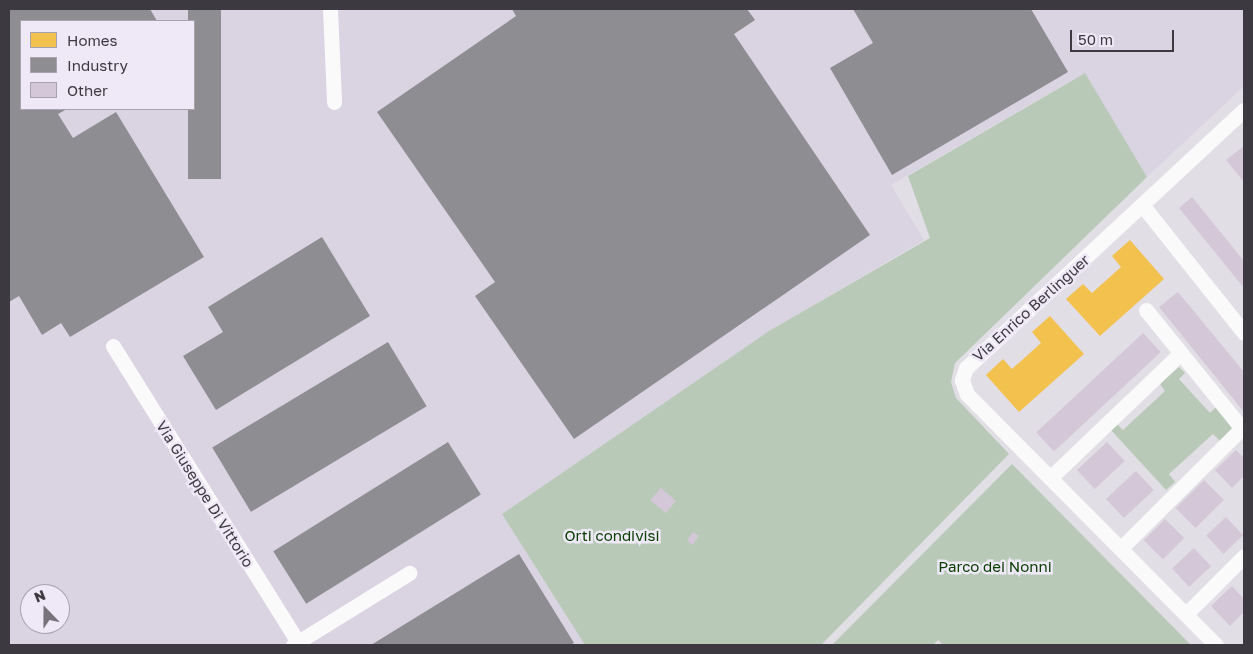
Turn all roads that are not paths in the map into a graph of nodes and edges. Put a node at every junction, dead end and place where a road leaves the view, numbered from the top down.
1 (330, 9) edge
2 (334, 102) dead end
3 (1244, 110) edge
4 (1143, 206) junction
5 (1146, 310) dead end
6 (1244, 333) edge
7 (113, 346) dead end
8 (1181, 353) junction
9 (1243, 430) edge
10 (1050, 478) junction
11 (1121, 548) junction
12 (1244, 556) edge
13 (409, 573) dead end
14 (1186, 614) junction
15 (296, 644) edge
16 (1216, 645) edge

1 - 2 street
3 - 4 street, Via Enrico Berlinguer
4 - 6 street
4 - 10 street, Via Enrico Berlinguer
5 - 8 street
7 - 15 street, Via Giuseppe Di Vittorio
8 - 9 street
8 - 10 street
9 - 11 street
10 - 11 street, Via Enrico Berlinguer
11 - 14 street, Via Enrico Berlinguer
12 - 14 street
13 - 15 street, Via Giuseppe Di Vittorio
14 - 16 street, Via Enrico Berlinguer

